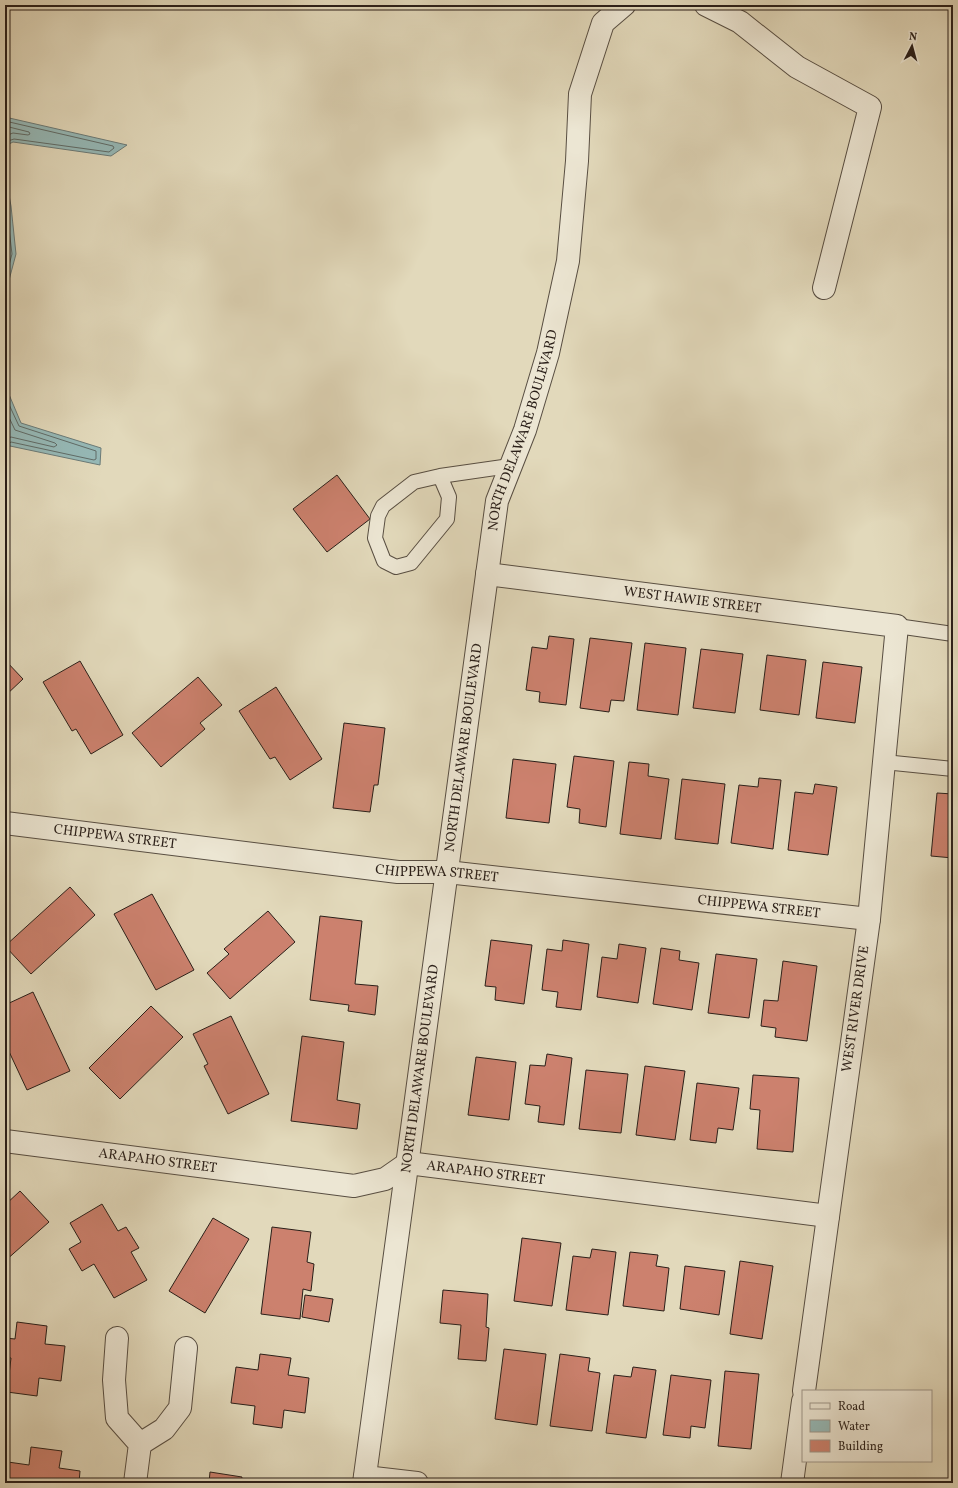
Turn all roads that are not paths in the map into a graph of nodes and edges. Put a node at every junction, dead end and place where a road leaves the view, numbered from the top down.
1 (624, 5) edge
2 (706, 5) edge
3 (824, 288) dead end
4 (510, 466) junction
5 (440, 476) junction
6 (487, 574) junction
7 (897, 626) junction
8 (953, 634) edge
9 (884, 762) junction
10 (953, 769) edge
11 (5, 823) edge
12 (447, 872) junction
13 (869, 919) junction
14 (5, 1142) edge
15 (408, 1163) junction
16 (828, 1216) junction
17 (117, 1338) dead end
18 (186, 1348) dead end
19 (804, 1390) edge
20 (802, 1408) edge
21 (140, 1444) junction
22 (365, 1480) edge
23 (135, 1483) edge
24 (417, 1483) edge
25 (792, 1483) edge

1 - 4 street, NORTH DELAWARE BOULEVARD
2 - 3 street
4 - 5 lane
4 - 6 street, NORTH DELAWARE BOULEVARD
5 - 5 lane
6 - 7 street, WEST HAWIE STREET
6 - 12 street, NORTH DELAWARE BOULEVARD
7 - 8 lane
7 - 9 street, WEST RIVER DRIVE
9 - 10 lane
9 - 13 street, WEST RIVER DRIVE
11 - 12 street, CHIPPEWA STREET
12 - 13 street, CHIPPEWA STREET
12 - 15 street, NORTH DELAWARE BOULEVARD
13 - 16 street, WEST RIVER DRIVE
14 - 15 street, ARAPAHO STREET
15 - 16 street, ARAPAHO STREET
15 - 22 street, NORTH DELAWARE BOULEVARD
16 - 19 street, WEST RIVER DRIVE
17 - 21 street
18 - 21 street
20 - 25 street
21 - 23 street
22 - 24 street

